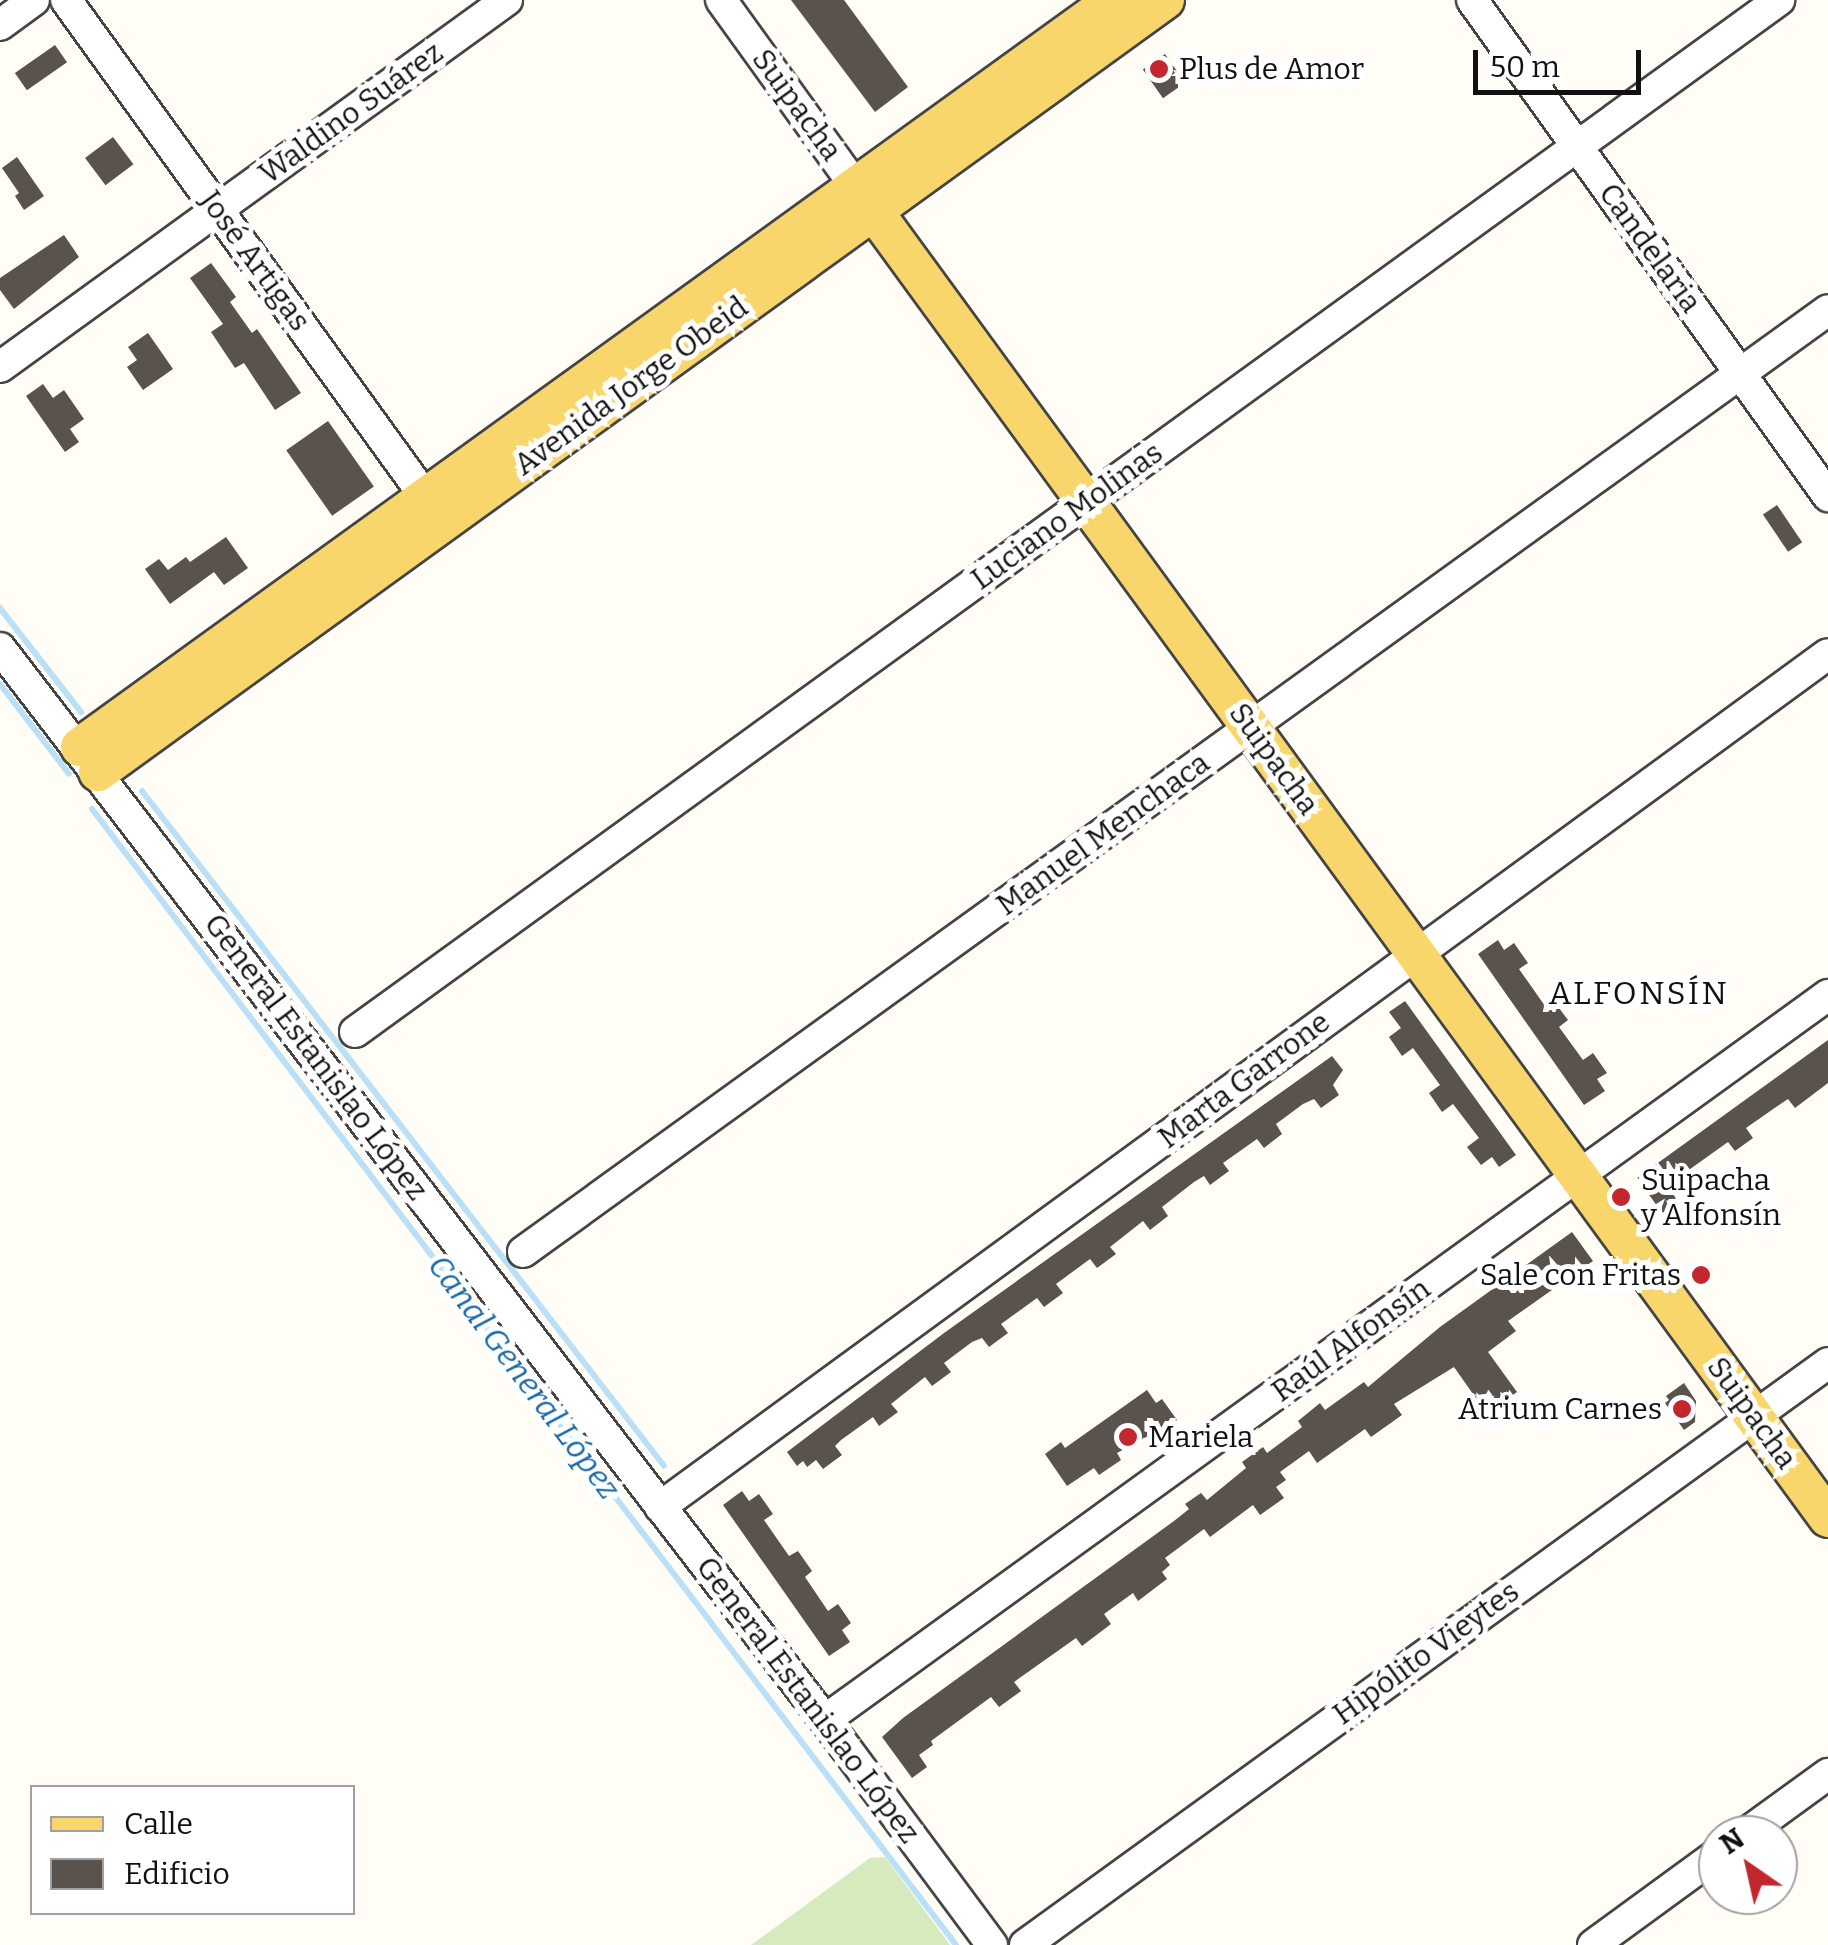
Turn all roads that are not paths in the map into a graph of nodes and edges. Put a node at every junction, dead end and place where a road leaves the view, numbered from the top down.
1 (34, 0) edge
2 (66, 0) edge
3 (507, 0) edge
4 (721, 0) edge
5 (1114, 0) edge
6 (1164, 0) edge
7 (1472, 0) edge
8 (1779, 0) edge
9 (0, 24) edge
10 (1577, 146) junction
11 (864, 199) junction
12 (218, 209) junction
13 (1828, 310) edge
14 (0, 367) edge
15 (1740, 373) junction
16 (1828, 496) edge
17 (1086, 502) junction
18 (435, 510) junction
19 (0, 648) edge
20 (1828, 654) edge
21 (1250, 727) junction
22 (89, 760) junction
23 (1416, 953) junction
24 (1828, 995) edge
25 (355, 1032) dead end
26 (1578, 1176) junction
27 (524, 1252) dead end
28 (1828, 1363) edge
29 (1754, 1416) junction
30 (660, 1507) junction
31 (1828, 1518) edge
32 (826, 1720) junction
33 (1828, 1774) edge
34 (1772, 1815) edge
35 (1698, 1868) edge
36 (992, 1945) edge
37 (1025, 1945) edge
38 (1592, 1945) edge

1 - 9 street
2 - 12 street, José Artigas
3 - 12 street, Waldino Suárez
4 - 11 street, Suipacha
5 - 11 main road, Avenida Jorge Obeid
6 - 11 main road, Avenida Jorge Obeid
7 - 10 street, Candelaria
8 - 10 street, Luciano Molinas
10 - 15 street, Candelaria
10 - 17 street, Luciano Molinas
11 - 17 main road, Suipacha
11 - 18 main road, Avenida Jorge Obeid
12 - 14 street, Waldino Suárez
12 - 18 street, José Artigas
13 - 15 street, Manuel Menchaca
15 - 16 street, Candelaria
15 - 21 street, Manuel Menchaca
17 - 21 main road, Suipacha
17 - 25 street, Luciano Molinas
18 - 22 main road, Avenida Jorge Obeid
19 - 22 street, General Estanislao López
20 - 23 street, Marta Garrone
21 - 23 main road, Suipacha
21 - 27 street, Manuel Menchaca
22 - 30 street, General Estanislao López
23 - 26 main road, Suipacha
23 - 30 street, Marta Garrone
24 - 26 street, Raúl Alfonsín
26 - 29 main road, Suipacha
26 - 32 street, Raúl Alfonsín
28 - 29 street, Hipólito Vieytes
29 - 31 main road, Suipacha
29 - 37 street, Hipólito Vieytes
30 - 32 street, General Estanislao López
32 - 36 street, General Estanislao López
33 - 34 street
35 - 38 street

